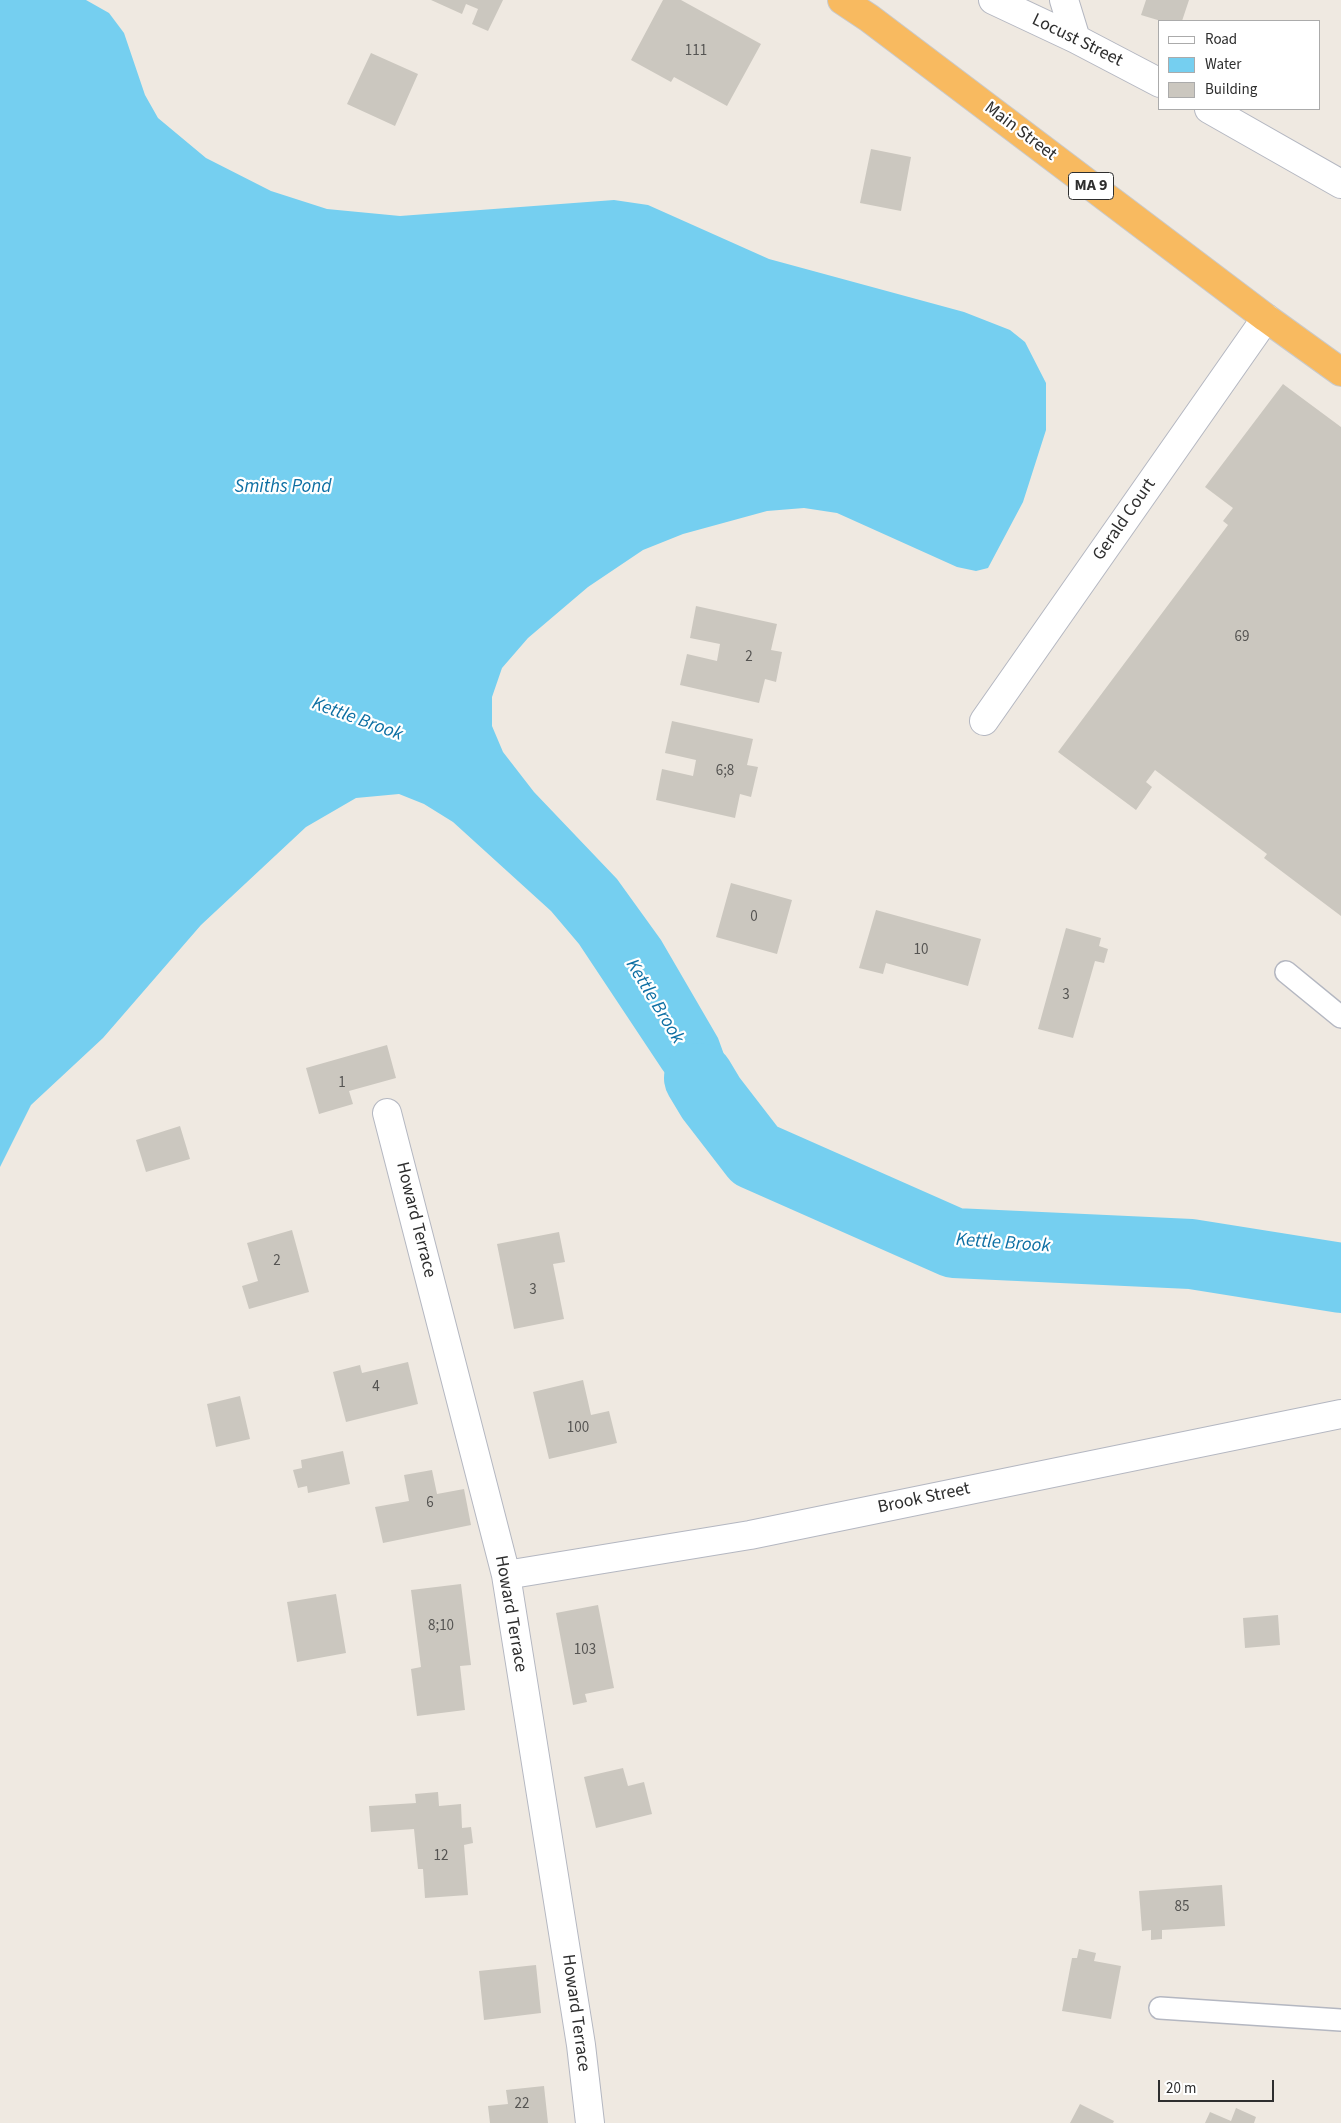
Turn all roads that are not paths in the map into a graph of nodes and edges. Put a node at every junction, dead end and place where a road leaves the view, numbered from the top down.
1 (842, 0) edge
2 (993, 0) edge
3 (1064, 0) edge
4 (1076, 38) junction
5 (1158, 82) edge
6 (1211, 110) edge
7 (1341, 184) edge
8 (1266, 318) junction
9 (1341, 372) edge
10 (984, 721) dead end
11 (1286, 972) dead end
12 (1341, 1017) edge
13 (387, 1113) dead end
14 (1341, 1414) edge
15 (506, 1575) junction
16 (1160, 2008) dead end
17 (1341, 2020) edge
18 (590, 2123) edge

1 - 8 highway, Main Street / MA 9
2 - 4 street, Locust Street
3 - 4 street
4 - 5 street, Locust Street
6 - 7 street
8 - 9 highway, Main Street / MA 9
8 - 10 street, Gerald Court
11 - 12 lane
13 - 15 street, Howard Terrace
14 - 15 street, Brook Street
15 - 18 street, Howard Terrace
16 - 17 lane

